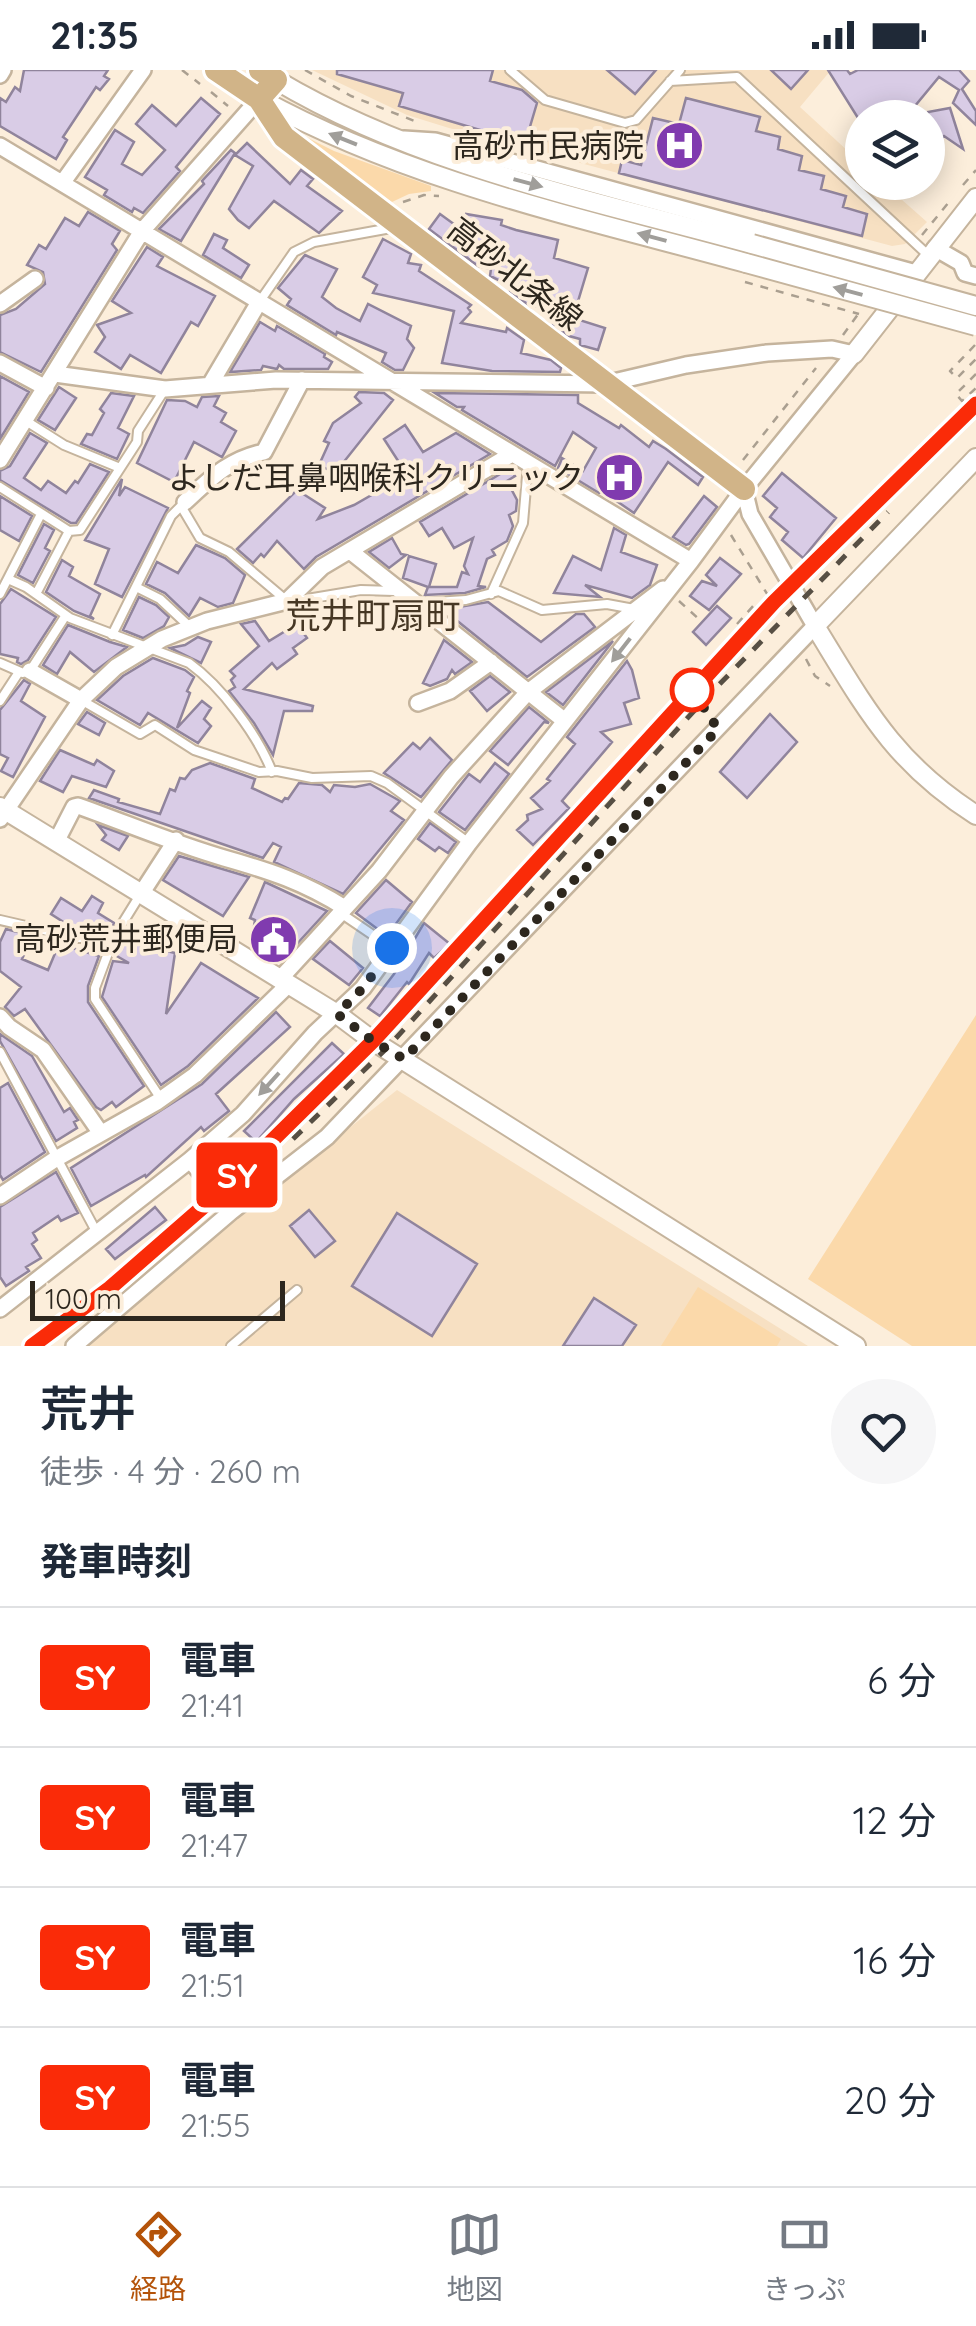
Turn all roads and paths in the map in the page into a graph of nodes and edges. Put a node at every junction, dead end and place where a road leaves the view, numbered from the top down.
1 (143, 70) edge
2 (182, 70) edge
3 (216, 70) edge
4 (510, 70) edge
5 (680, 70) edge
6 (274, 73) edge
7 (738, 73) edge
8 (701, 74) edge
9 (670, 81) junction
10 (260, 98) junction
11 (243, 117) junction
12 (400, 138) junction
13 (0, 146) edge
14 (976, 170) edge
15 (63, 182) junction
16 (970, 191) edge
17 (952, 199) dead end
18 (401, 226) junction
19 (142, 231) junction
20 (926, 249) junction
21 (749, 254) junction
22 (968, 262) edge
23 (916, 272) junction
24 (976, 276) edge
25 (36, 279) dead end
26 (260, 302) junction
27 (0, 304) edge
28 (976, 306) edge
29 (976, 326) edge
30 (976, 344) edge
31 (854, 354) junction
32 (976, 360) edge
33 (0, 363) edge
34 (55, 374) junction
35 (976, 374) edge
36 (302, 380) junction
37 (387, 381) junction
38 (211, 383) junction
39 (605, 384) junction
40 (46, 388) junction
41 (976, 388) edge
42 (165, 389) junction
43 (26, 421) junction
44 (512, 454) junction
45 (976, 458) edge
46 (0, 460) edge
47 (528, 464) junction
48 (120, 468) junction
49 (0, 488) edge
50 (744, 489) junction
51 (183, 504) junction
52 (41, 514) junction
53 (68, 532) junction
54 (731, 535) dead end
55 (350, 551) junction
56 (691, 561) junction
57 (8, 578) junction
58 (675, 581) junction
59 (136, 587) junction
60 (401, 591) junction
61 (0, 592) edge
62 (36, 594) junction
63 (491, 594) junction
64 (769, 597) dead end
65 (678, 600) dead end
66 (281, 602) junction
67 (416, 603) junction
68 (754, 605) dead end
69 (634, 609) junction
70 (66, 615) junction
71 (702, 622) dead end
72 (737, 624) dead end
73 (815, 626) junction
74 (191, 628) junction
75 (112, 635) junction
76 (146, 649) junction
77 (801, 651) dead end
78 (491, 662) junction
79 (0, 664) edge
80 (24, 671) junction
81 (815, 676) dead end
82 (528, 692) junction
83 (80, 700) junction
84 (0, 702) edge
85 (418, 703) dead end
86 (565, 722) junction
87 (272, 772) junction
88 (2, 813) edge
89 (425, 813) junction
90 (976, 814) edge
91 (176, 840) junction
92 (56, 842) junction
93 (470, 843) junction
94 (141, 894) junction
95 (343, 910) junction
96 (0, 920) edge
97 (114, 936) junction
98 (392, 948) junction
99 (284, 982) junction
100 (337, 1014) junction
101 (3, 1026) edge
102 (0, 1052) edge
103 (404, 1059) junction
104 (162, 1099) junction
105 (100, 1132) junction
106 (58, 1157) junction
107 (190, 1160) junction
108 (0, 1196) edge
109 (232, 1211) junction
110 (96, 1233) junction
111 (297, 1290) dead end
112 (0, 1309) edge
113 (74, 1346) edge
114 (230, 1346) edge
115 (856, 1346) edge

1 - 15 street
2 - 11 path
3 - 10 main road, 高砂北条線
4 - 9 lane
5 - 9 lane
6 - 10 main road
6 - 12 street
7 - 8 lane
7 - 20 lane
8 - 9 lane
10 - 11 street
10 - 18 main road, 高砂北条線
21 -> 10 street
11 - 19 street
12 -> 21 street
12 - 23 street
13 - 15 street
14 - 16 path
15 - 19 street
16 - 20 street
17 - 20 path
18 - 26 lane
18 - 39 main road, 高砂北条線
19 - 26 street
19 - 34 street
20 - 22 street
20 - 23 street
21 - 28 street, bridge
29 -> 21 street, bridge
22 - 24 street
23 - 31 street
25 - 27 street
26 - 37 street
26 - 38 street
30 - 32 path
31 - 39 street
31 - 50 street
33 - 40 street
34 - 40 street
34 - 42 street
35 - 41 path
36 - 37 street
36 - 38 street
36 - 51 street
37 - 39 street
37 - 44 street
38 - 42 street
39 - 50 main road, 高砂北条線
40 - 43 street
42 - 48 lane
43 - 46 street
43 - 48 lane
44 - 47 street
44 - 55 street
45 - 73 street
47 - 56 street
47 - 63 lane
48 - 53 lane
49 - 52 lane
50 - 56 street
50 - 73 street
51 - 59 lane
51 - 66 lane
52 - 53 lane
52 - 57 lane
53 - 62 lane
54 - 64 path
55 - 60 street
55 - 66 street
56 - 58 street
57 - 61 lane
57 - 62 lane
58 - 69 street
58 -> 86 street
59 - 74 lane
59 - 75 lane
60 - 66 lane
60 - 67 street
62 - 70 lane
63 - 67 lane
63 - 69 lane
65 - 71 path
66 - 74 street
67 - 78 street
68 - 72 path
69 - 82 street
70 - 75 lane
70 - 80 lane
73 - 90 street
73 - 103 street
74 - 76 street
75 - 76 lane
76 - 83 street
76 - 87 lane
77 - 81 path
78 - 82 street
78 - 85 street
79 - 80 lane
80 - 83 street
80 - 84 lane
82 - 86 street
82 - 89 street
83 - 87 lane
83 - 88 street
86 - 93 street
87 - 89 lane
88 - 92 street
89 - 93 lane
89 - 95 street
91 - 92 street
91 - 94 street
91 - 95 street
92 - 94 street
93 - 98 street
94 - 97 lane
94 - 99 street
95 - 98 lane
95 - 99 street
96 - 97 lane
97 - 104 lane
98 - 100 street
99 - 100 street
99 - 104 street
100 - 103 street
100 -> 107 street
101 - 105 street
102 - 106 lane
103 - 109 street
103 - 115 street
104 - 105 street
105 - 106 street
106 - 108 street
106 - 110 lane
107 - 109 street
107 - 110 street
109 - 113 street
110 - 112 street
111 - 114 lane

